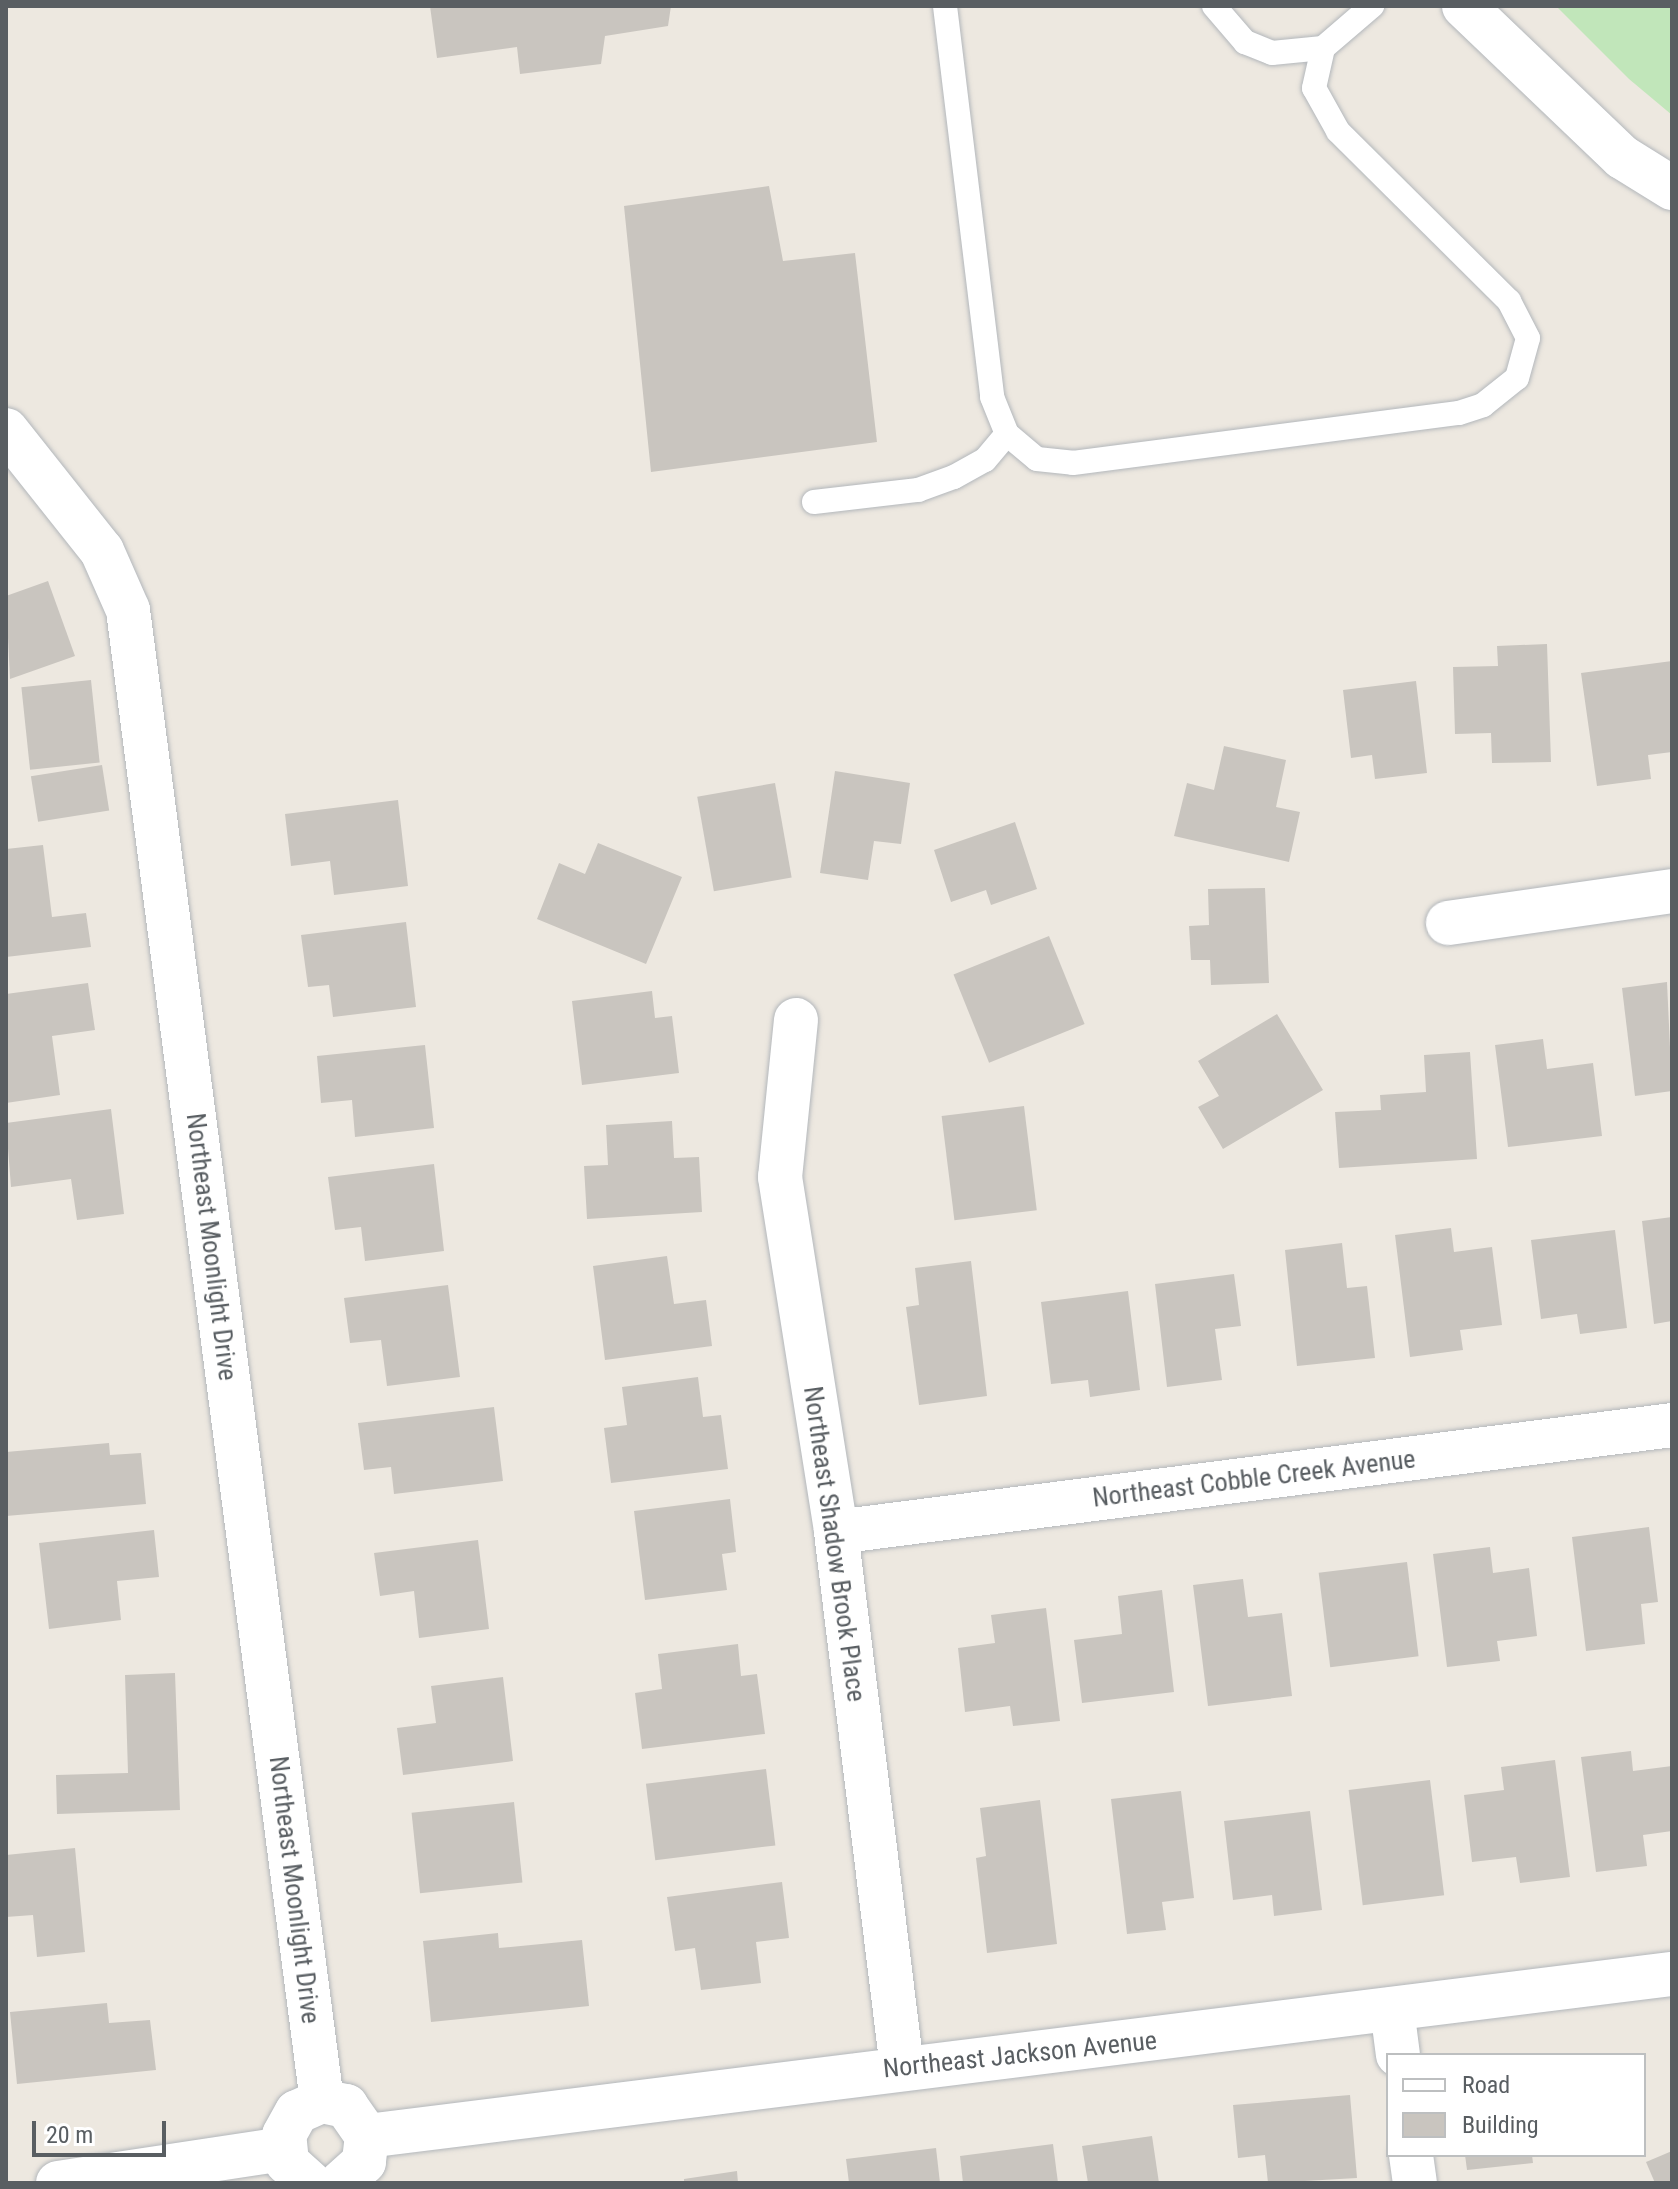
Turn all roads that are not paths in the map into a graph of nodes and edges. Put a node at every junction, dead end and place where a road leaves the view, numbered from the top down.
1 (945, 6) edge
2 (1214, 6) edge
3 (1372, 6) edge
4 (1464, 6) edge
5 (1323, 48) junction
6 (1672, 188) edge
7 (6, 430) edge
8 (1007, 434) junction
9 (814, 502) dead end
10 (1672, 891) edge
11 (1448, 923) dead end
12 (796, 1020) dead end
13 (1672, 1425) edge
14 (836, 1532) junction
15 (1672, 1974) edge
16 (1392, 2009) junction
17 (1398, 2053) edge
18 (902, 2068) junction
19 (322, 2101) junction
20 (367, 2136) junction
21 (283, 2149) junction
22 (1411, 2157) edge
23 (58, 2183) edge
24 (310, 2183) edge
25 (341, 2183) edge
26 (1415, 2183) edge

1 - 8 lane
2 - 5 lane
3 - 5 lane
4 - 6 street
5 - 8 lane
7 - 19 street, Northeast Moonlight Drive
8 - 9 lane
10 - 11 street
12 - 14 street, Northeast Shadow Brook Place
13 - 14 street, Northeast Cobble Creek Avenue
14 - 18 street, Northeast Shadow Brook Place
15 - 16 street, Northeast Jackson Avenue
16 - 17 street
16 - 18 street, Northeast Jackson Avenue
18 - 20 street, Northeast Jackson Avenue
19 - 20 street
19 - 21 street
20 - 25 street
21 - 23 street
21 - 24 street
22 - 26 street

